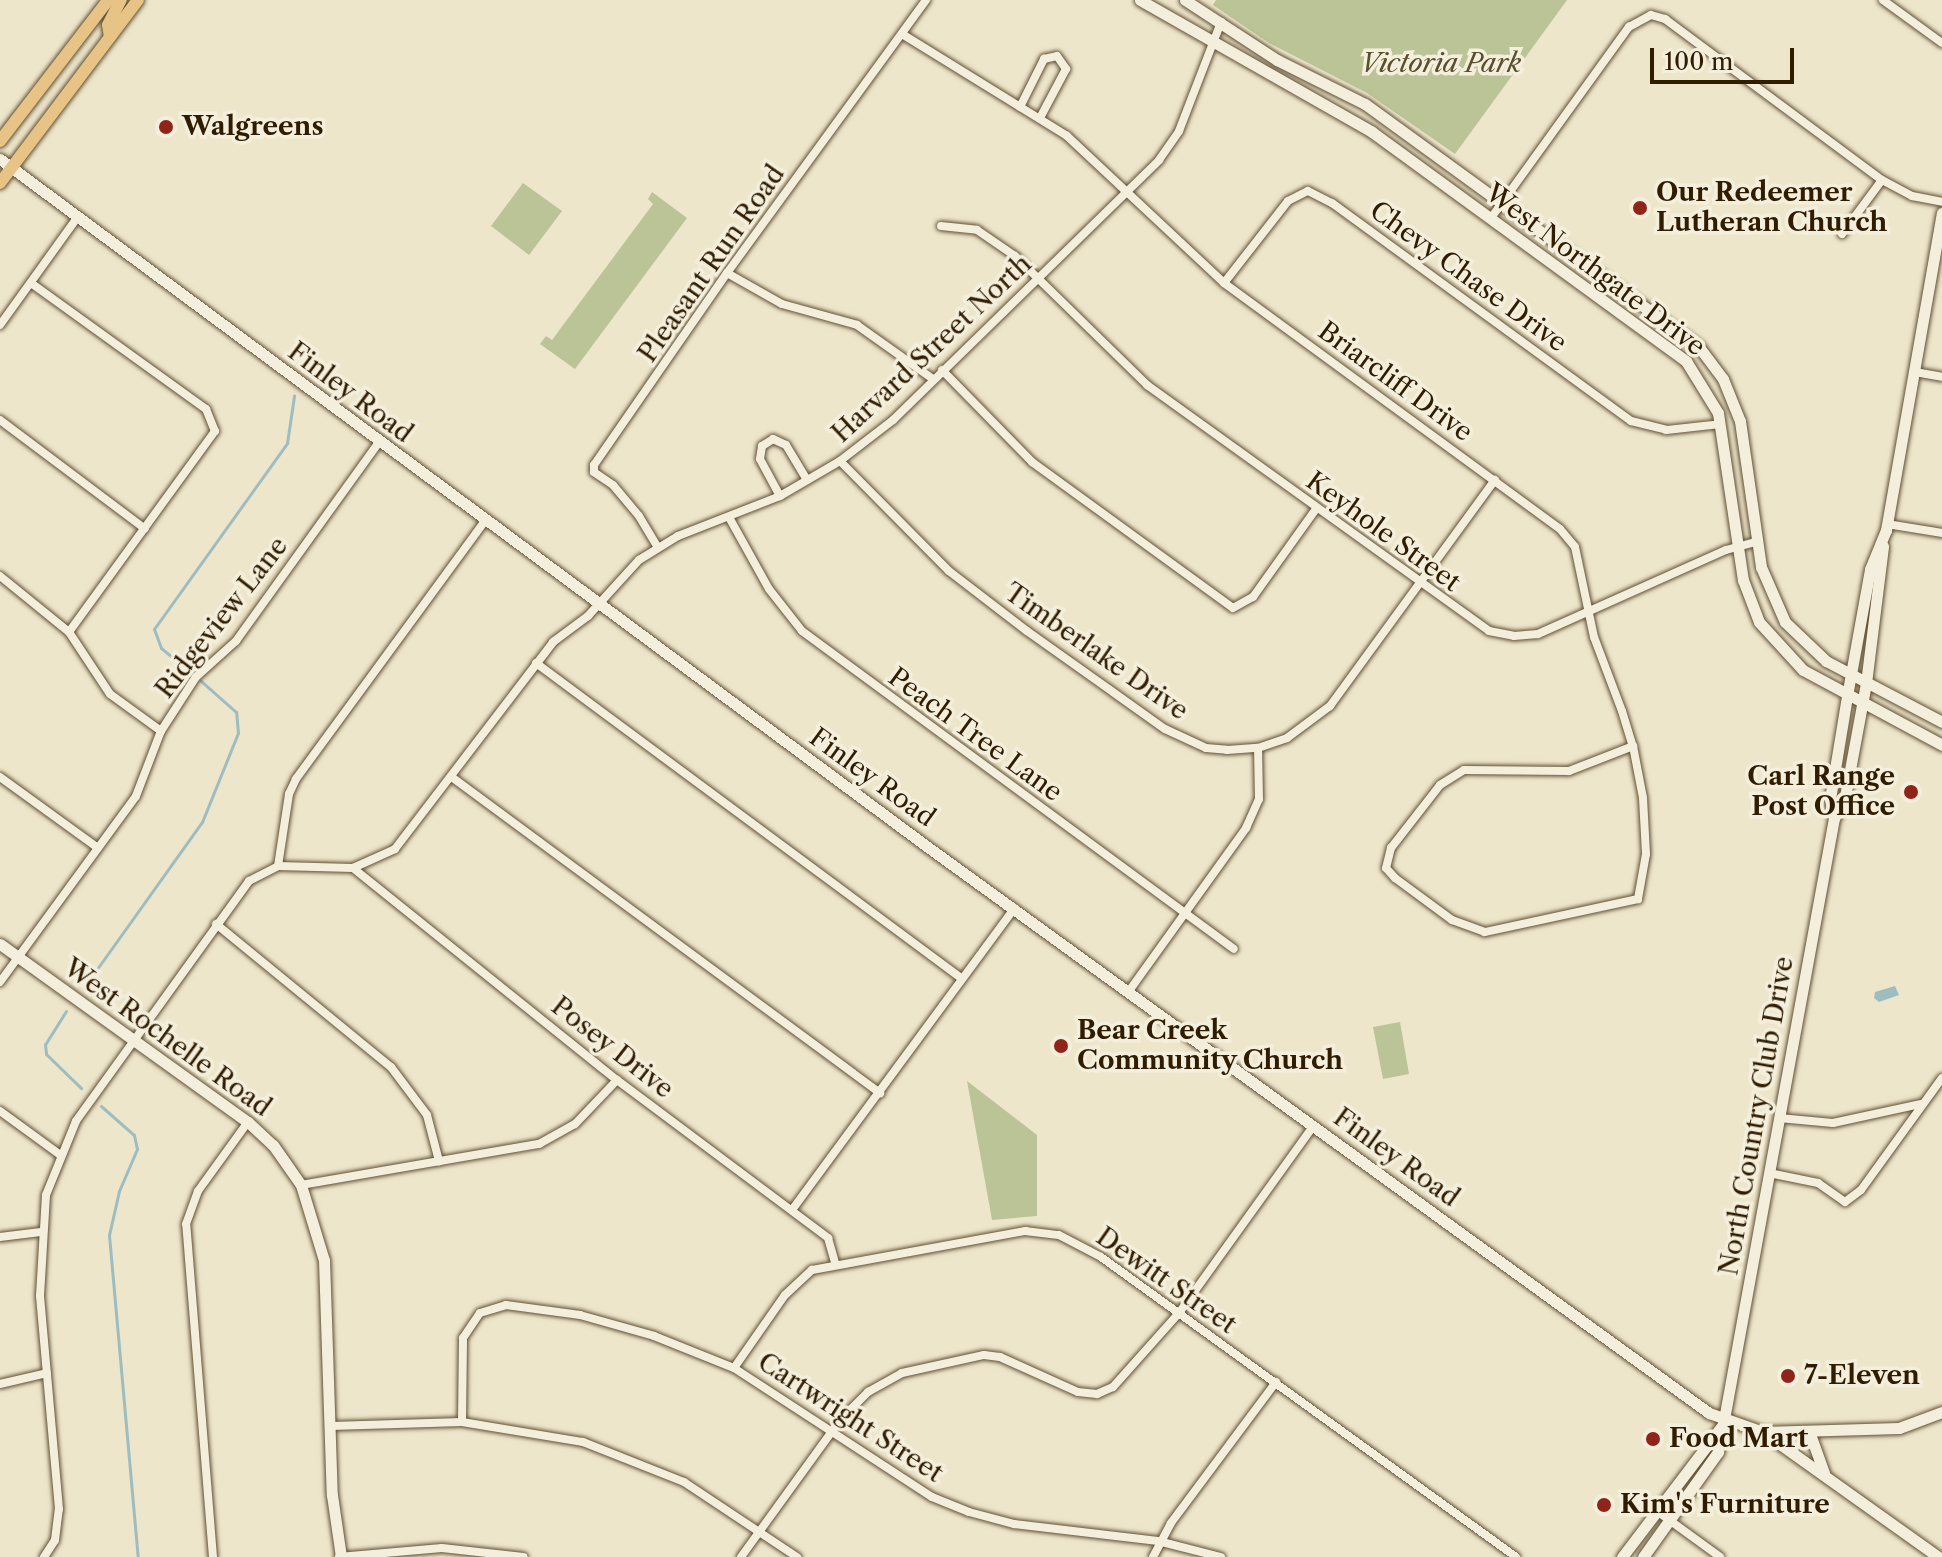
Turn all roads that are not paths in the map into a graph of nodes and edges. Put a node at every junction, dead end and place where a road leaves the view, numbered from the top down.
1 (108, 0) edge
2 (121, 0) edge
3 (138, 0) edge
4 (926, 0) edge
5 (1140, 0) edge
6 (1185, 0) edge
7 (1883, 0) edge
8 (1221, 22) junction
9 (902, 34) junction
10 (110, 37) junction
11 (1213, 40) junction
12 (1942, 43) edge
13 (1020, 107) junction
14 (1041, 116) junction
15 (0, 141) edge
16 (0, 159) edge
17 (11, 169) junction
18 (1882, 180) junction
19 (0, 183) edge
20 (1130, 192) junction
21 (1942, 202) edge
22 (1502, 203) junction
23 (1942, 213) edge
24 (77, 218) junction
25 (1491, 218) junction
26 (941, 226) dead end
27 (1842, 234) dead end
28 (727, 273) junction
29 (1038, 278) junction
30 (31, 283) junction
31 (1224, 283) junction
32 (1664, 320) junction
33 (0, 325) edge
34 (1654, 336) junction
35 (942, 370) junction
36 (1915, 372) junction
37 (1942, 377) edge
38 (933, 379) junction
39 (0, 420) edge
40 (1721, 424) junction
41 (379, 442) junction
42 (840, 461) junction
43 (807, 480) junction
44 (1495, 480) junction
45 (780, 496) junction
46 (1316, 509) junction
47 (730, 519) junction
48 (485, 521) junction
49 (1887, 524) junction
50 (145, 529) junction
51 (1942, 533) edge
52 (1883, 541) junction
53 (1756, 542) junction
54 (657, 546) junction
55 (1737, 546) junction
56 (0, 576) edge
57 (1419, 582) junction
58 (599, 604) junction
59 (1590, 611) junction
60 (69, 632) junction
61 (536, 663) junction
62 (1851, 675) junction
63 (1866, 683) junction
64 (1847, 696) junction
65 (1862, 704) junction
66 (1942, 722) edge
67 (161, 731) junction
68 (1942, 745) edge
69 (1633, 746) junction
70 (1258, 748) junction
71 (0, 777) edge
72 (453, 778) junction
73 (1834, 818) junction
74 (98, 848) junction
75 (278, 866) junction
76 (353, 868) junction
77 (1015, 908) junction
78 (1185, 913) junction
79 (216, 924) junction
80 (0, 944) edge
81 (1234, 949) dead end
82 (18, 957) junction
83 (961, 978) junction
84 (0, 982) edge
85 (1129, 991) junction
86 (133, 1040) junction
87 (1942, 1078) edge
88 (617, 1080) junction
89 (880, 1093) junction
90 (1920, 1104) junction
91 (0, 1111) edge
92 (1779, 1118) junction
93 (248, 1122) junction
94 (1314, 1125) junction
95 (59, 1154) junction
96 (439, 1161) junction
97 (1769, 1173) junction
98 (301, 1185) junction
99 (792, 1210) junction
100 (41, 1232) junction
101 (0, 1237) edge
102 (835, 1263) junction
103 (1179, 1313) junction
104 (734, 1368) junction
105 (47, 1373) junction
106 (1276, 1382) junction
107 (0, 1384) edge
108 (1942, 1412) edge
109 (462, 1422) junction
110 (1724, 1423) junction
111 (331, 1426) junction
112 (834, 1430) junction
113 (1763, 1432) junction
114 (1809, 1435) junction
115 (1813, 1469) junction
116 (1828, 1480) junction
117 (1657, 1511) junction
118 (1669, 1520) junction
119 (760, 1531) junction
120 (1158, 1541) junction
121 (44, 1557) edge
122 (213, 1557) edge
123 (340, 1557) edge
124 (524, 1557) edge
125 (741, 1557) edge
126 (797, 1557) edge
127 (1153, 1557) edge
128 (1221, 1557) edge
129 (1516, 1557) edge
130 (1622, 1557) edge
131 (1643, 1557) edge
132 (1720, 1557) edge
133 (1938, 1557) edge

1 - 15 main road
2 - 10 main road
3 - 10 main road
4 - 9 street, Pleasant Run Road
5 - 11 street, West Northgate Drive
6 - 8 street, West Northgate Drive
7 - 12 street
8 - 11 street, Harvard Street North
8 - 22 street, West Northgate Drive
9 - 13 street, Briarcliff Drive
9 - 28 street, Pleasant Run Road
10 - 17 main road
11 - 20 street, Harvard Street North
11 - 25 street, West Northgate Drive
13 - 14 street, Briarcliff Drive
13 - 14 street
14 - 20 street, Briarcliff Drive
16 - 17 street, Finley Road
17 - 19 main road
17 - 24 street, Finley Road
18 - 21 street
18 - 22 street
18 - 27 street
20 - 29 street, Harvard Street North
20 - 31 street, Briarcliff Drive
22 - 25 street
22 - 32 street, West Northgate Drive
23 - 36 street, North Country Club Drive
24 - 30 street
24 - 41 street, Finley Road
25 - 34 street, West Northgate Drive
26 - 29 street, Keyhole Street
28 - 38 street
28 - 54 street, Pleasant Run Road
29 - 35 street, Harvard Street North
29 - 46 street, Keyhole Street
30 - 33 street
30 - 50 street
31 - 40 street, Chevy Chase Drive
31 - 44 street, Briarcliff Drive
32 - 34 street
32 - 53 street, West Northgate Drive
34 - 40 street, West Northgate Drive
35 - 38 street, Harvard Street North
35 - 46 street
36 - 37 street
36 - 49 street, North Country Club Drive
38 - 42 street, Harvard Street North
39 - 50 street
40 - 55 street, West Northgate Drive
41 - 48 street, Finley Road
41 - 67 street, Ridgeview Lane
42 - 43 street, Harvard Street North
42 - 70 street, Timberlake Drive
43 - 45 street, Harvard Street North
43 - 45 street
44 - 57 street, Timberlake Drive
44 - 59 street, Briarcliff Drive
45 - 47 street, Harvard Street North
46 - 57 street, Keyhole Street
47 - 54 street, Harvard Street North
47 - 78 street, Peach Tree Lane
48 - 58 street, Finley Road
48 - 75 street
49 - 51 street
49 - 52 street, North Country Club Drive
50 - 60 street
52 - 62 street, North Country Club Drive
52 - 63 street, North Country Club Drive
53 - 55 street, Keyhole Street
53 - 62 street, West Northgate Drive
54 - 58 street, Harvard Street North
55 - 59 street, Keyhole Street
55 - 64 street, West Northgate Drive
56 - 60 street
57 - 59 street, Keyhole Street
57 - 70 street, Timberlake Drive
58 - 61 street, Harvard Street North
58 - 77 street, Finley Road
59 - 69 street, Briarcliff Drive
60 - 67 street
61 - 72 street, Harvard Street North
61 - 83 street
62 - 63 street, West Northgate Drive
62 - 64 street, North Country Club Drive
63 - 65 street, North Country Club Drive
63 - 66 street, West Northgate Drive
64 - 65 street, West Northgate Drive
64 - 73 street, North Country Club Drive
65 - 68 street, West Northgate Drive
65 - 73 street, North Country Club Drive
67 - 74 street, Ridgeview Lane
69 - 69 street, Briarcliff Drive
70 - 78 street
71 - 74 street
72 - 76 street, Harvard Street North
72 - 89 street
73 - 92 street, North Country Club Drive
74 - 82 street, Ridgeview Lane
75 - 76 street, Harvard Street North
75 - 79 street
76 - 88 street, Posey Drive
77 - 83 street
77 - 85 street, Finley Road
78 - 81 street, Peach Tree Lane
78 - 85 street
79 - 86 street
79 - 96 street
80 - 82 street, West Rochelle Road
82 - 84 street, Ridgeview Lane
82 - 86 street, West Rochelle Road
83 - 89 street
85 - 94 street, Finley Road
86 - 93 street, West Rochelle Road
86 - 95 street
87 - 90 street
88 - 96 street
88 - 99 street, Posey Drive
89 - 99 street
90 - 92 street
90 - 97 street
91 - 95 street
92 - 97 street, North Country Club Drive
93 - 98 street, West Rochelle Road
93 - 122 street
94 - 103 street
94 - 110 street, Finley Road
95 - 100 street
96 - 98 street
97 - 110 street, North Country Club Drive
98 - 111 street, West Rochelle Road
99 - 102 street, Posey Drive
100 - 101 street
100 - 105 street
102 - 103 street, Dewitt Street
102 - 104 street, Dewitt Street
103 - 106 street, Dewitt Street
103 - 112 street
104 - 109 street, Cartwright Street
104 - 112 street, Cartwright Street
105 - 107 street
105 - 121 street
106 - 120 street
106 - 129 street, Dewitt Street
108 - 114 street
109 - 111 street
109 - 119 street
110 - 113 street
110 - 117 street
110 - 118 street, North Country Club Drive
111 - 123 street, West Rochelle Road
112 - 119 street
112 - 120 street, Cartwright Street
113 - 114 street
113 - 115 street
114 - 115 street
114 - 116 street
115 - 116 street
116 - 133 street
117 - 118 street
117 - 130 street
118 - 131 street, North Country Club Drive
118 - 132 street
119 - 125 street
119 - 126 street
120 - 127 street
120 - 128 street, Cartwright Street
123 - 124 street

